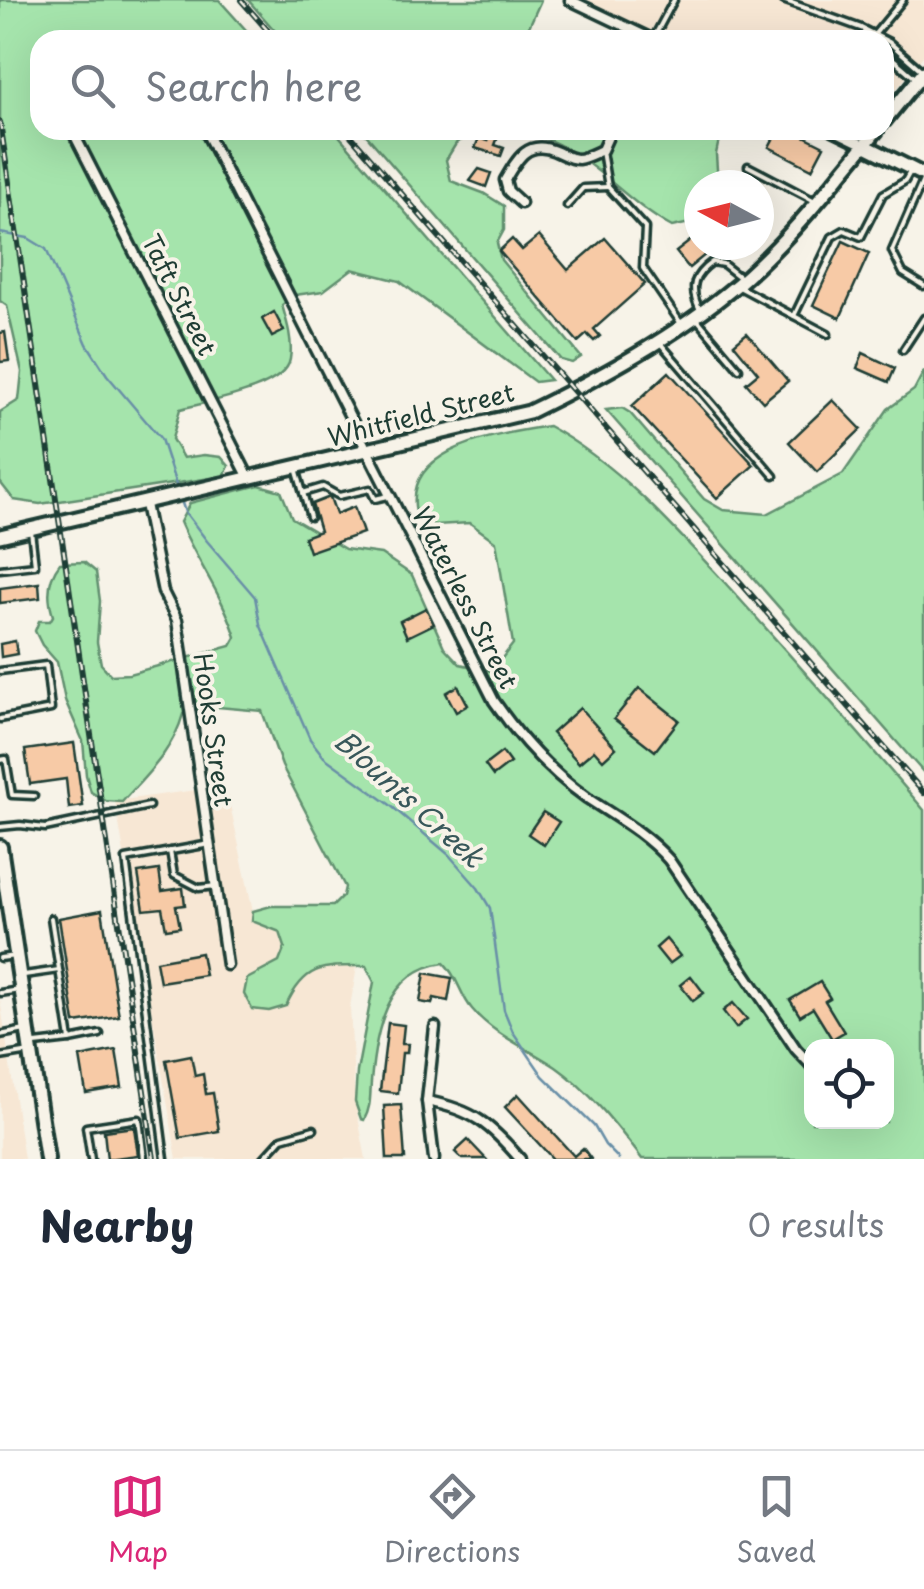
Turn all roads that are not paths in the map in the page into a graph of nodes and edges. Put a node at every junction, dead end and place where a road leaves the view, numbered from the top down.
1 (570, 0) edge
2 (674, 0) edge
3 (783, 0) edge
4 (902, 0) edge
5 (632, 30) edge
6 (658, 30) edge
7 (864, 30) edge
8 (879, 30) edge
9 (894, 47) edge
10 (894, 57) edge
11 (922, 75) edge
12 (894, 109) edge
13 (77, 140) edge
14 (210, 140) edge
15 (606, 140) edge
16 (854, 140) edge
17 (868, 140) edge
18 (864, 145) junction
19 (602, 150) junction
20 (748, 166) dead end
21 (920, 174) edge
22 (608, 186) junction
23 (817, 202) junction
24 (521, 203) dead end
25 (567, 206) dead end
26 (740, 282) junction
27 (924, 286) edge
28 (698, 314) junction
29 (794, 316) junction
30 (924, 318) edge
31 (682, 325) junction
32 (828, 334) dead end
33 (658, 340) junction
34 (903, 350) dead end
35 (739, 369) dead end
36 (368, 452) junction
37 (296, 468) junction
38 (774, 476) dead end
39 (250, 479) junction
40 (303, 493) junction
41 (390, 496) junction
42 (145, 504) junction
43 (310, 517) dead end
44 (30, 528) junction
45 (0, 536) edge
46 (0, 570) edge
47 (0, 671) edge
48 (0, 719) edge
49 (0, 760) edge
50 (34, 796) dead end
51 (149, 806) dead end
52 (0, 827) edge
53 (210, 844) junction
54 (0, 847) edge
55 (170, 851) junction
56 (216, 886) junction
57 (5, 912) edge
58 (50, 918) dead end
59 (16, 956) junction
60 (0, 958) edge
61 (227, 965) dead end
62 (59, 970) junction
63 (20, 983) junction
64 (0, 992) edge
65 (434, 1028) dead end
66 (28, 1030) junction
67 (100, 1034) dead end
68 (0, 1035) edge
69 (70, 1040) junction
70 (30, 1048) junction
71 (0, 1057) edge
72 (804, 1058) edge
73 (427, 1101) junction
74 (314, 1130) dead end
75 (47, 1159) edge
76 (91, 1159) edge
77 (144, 1159) edge
78 (166, 1159) edge
79 (263, 1159) edge
80 (434, 1159) edge
81 (520, 1159) edge

1 - 5 street
2 - 6 lane
3 - 7 lane
4 - 8 lane
9 - 11 lane
10 - 11 lane
11 - 12 main road
13 - 39 street, Taft Street
14 - 36 street, Waterless Street
15 - 19 street
16 - 18 street
17 - 18 main road, Whitfield Street
18 - 21 main road
18 - 23 main road, Whitfield Street
19 - 22 lane
19 - 24 street
20 - 23 lane
21 - 27 lane
21 - 29 lane
22 - 25 lane
22 - 31 lane
23 - 26 main road, Whitfield Street
26 - 28 main road, Whitfield Street
26 - 28 lane
26 - 29 lane
28 - 31 main road, Whitfield Street
28 - 35 lane
29 - 32 lane
30 - 34 lane
31 - 33 main road, Whitfield Street
33 - 36 main road, Whitfield Street
33 - 38 lane
36 - 37 main road, Whitfield Street
36 - 41 street, Waterless Street
37 - 39 main road, Whitfield Street
37 - 40 lane
39 - 42 main road, Whitfield Street
40 - 41 lane
40 - 43 lane
41 - 72 street, Waterless Street
42 - 44 main road, Whitfield Street
42 - 53 street, Hooks Street
44 - 45 main road, Whitfield Street
44 - 46 lane
47 - 48 lane
49 - 50 lane
51 - 52 lane
53 - 55 lane
53 - 56 street, Hooks Street
54 - 57 main road
55 - 56 lane
55 - 78 lane
56 - 61 street, Hooks Street
57 - 59 main road
58 - 62 lane
59 - 60 lane
59 - 63 main road
62 - 63 lane
62 - 69 lane
63 - 64 lane
63 - 66 main road
65 - 73 street
66 - 68 lane
66 - 70 main road
67 - 69 lane
69 - 70 lane
70 - 71 lane
70 - 75 main road
73 - 80 street
73 - 81 street
74 - 79 lane
76 - 77 lane

